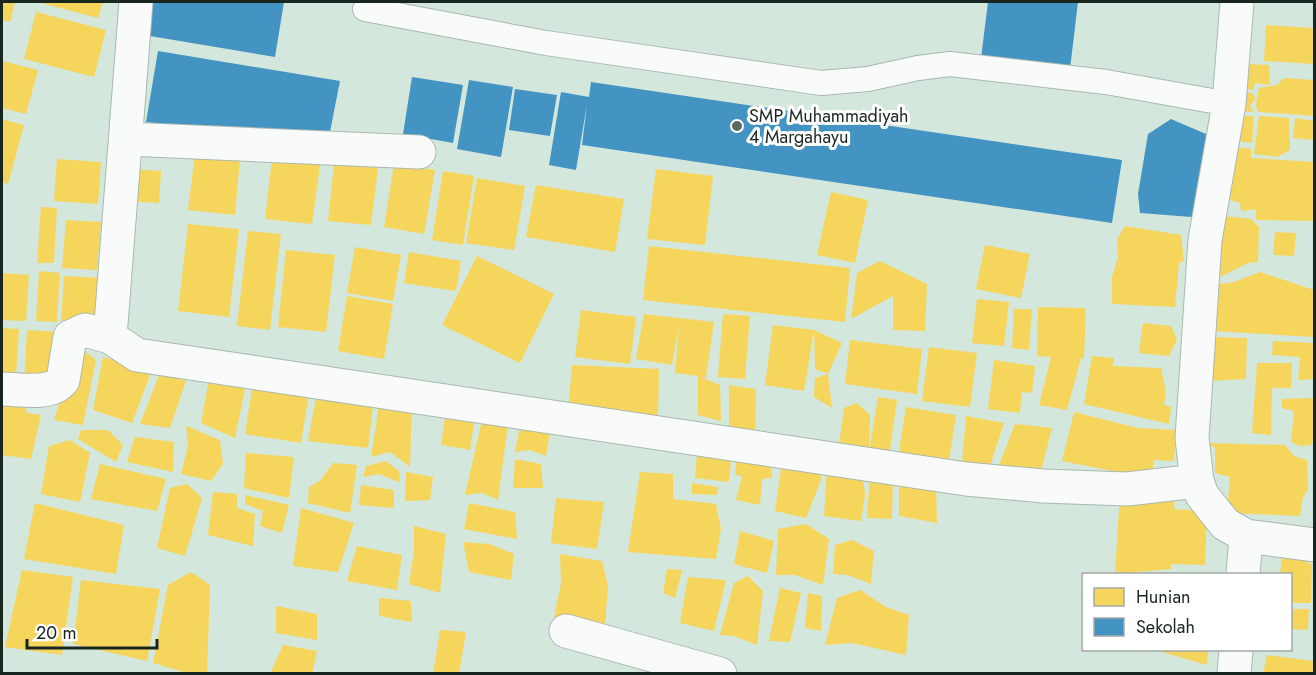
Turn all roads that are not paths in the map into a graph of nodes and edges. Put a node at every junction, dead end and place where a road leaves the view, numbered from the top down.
1 (136, 2) edge
2 (1237, 2) edge
3 (365, 9) dead end
4 (1229, 104) junction
5 (127, 139) junction
6 (419, 152) dead end
7 (110, 337) junction
8 (2, 389) edge
9 (1197, 481) junction
10 (1246, 536) junction
11 (1314, 545) edge
12 (1243, 573) edge
13 (566, 631) dead end
14 (1236, 651) edge
15 (720, 674) edge
16 (1234, 674) edge

1 - 5 street
2 - 4 street
3 - 4 lane
4 - 9 street
5 - 6 street
5 - 7 street
7 - 8 street
7 - 9 street
9 - 10 street
10 - 11 street
10 - 12 street
13 - 15 street
14 - 16 street

